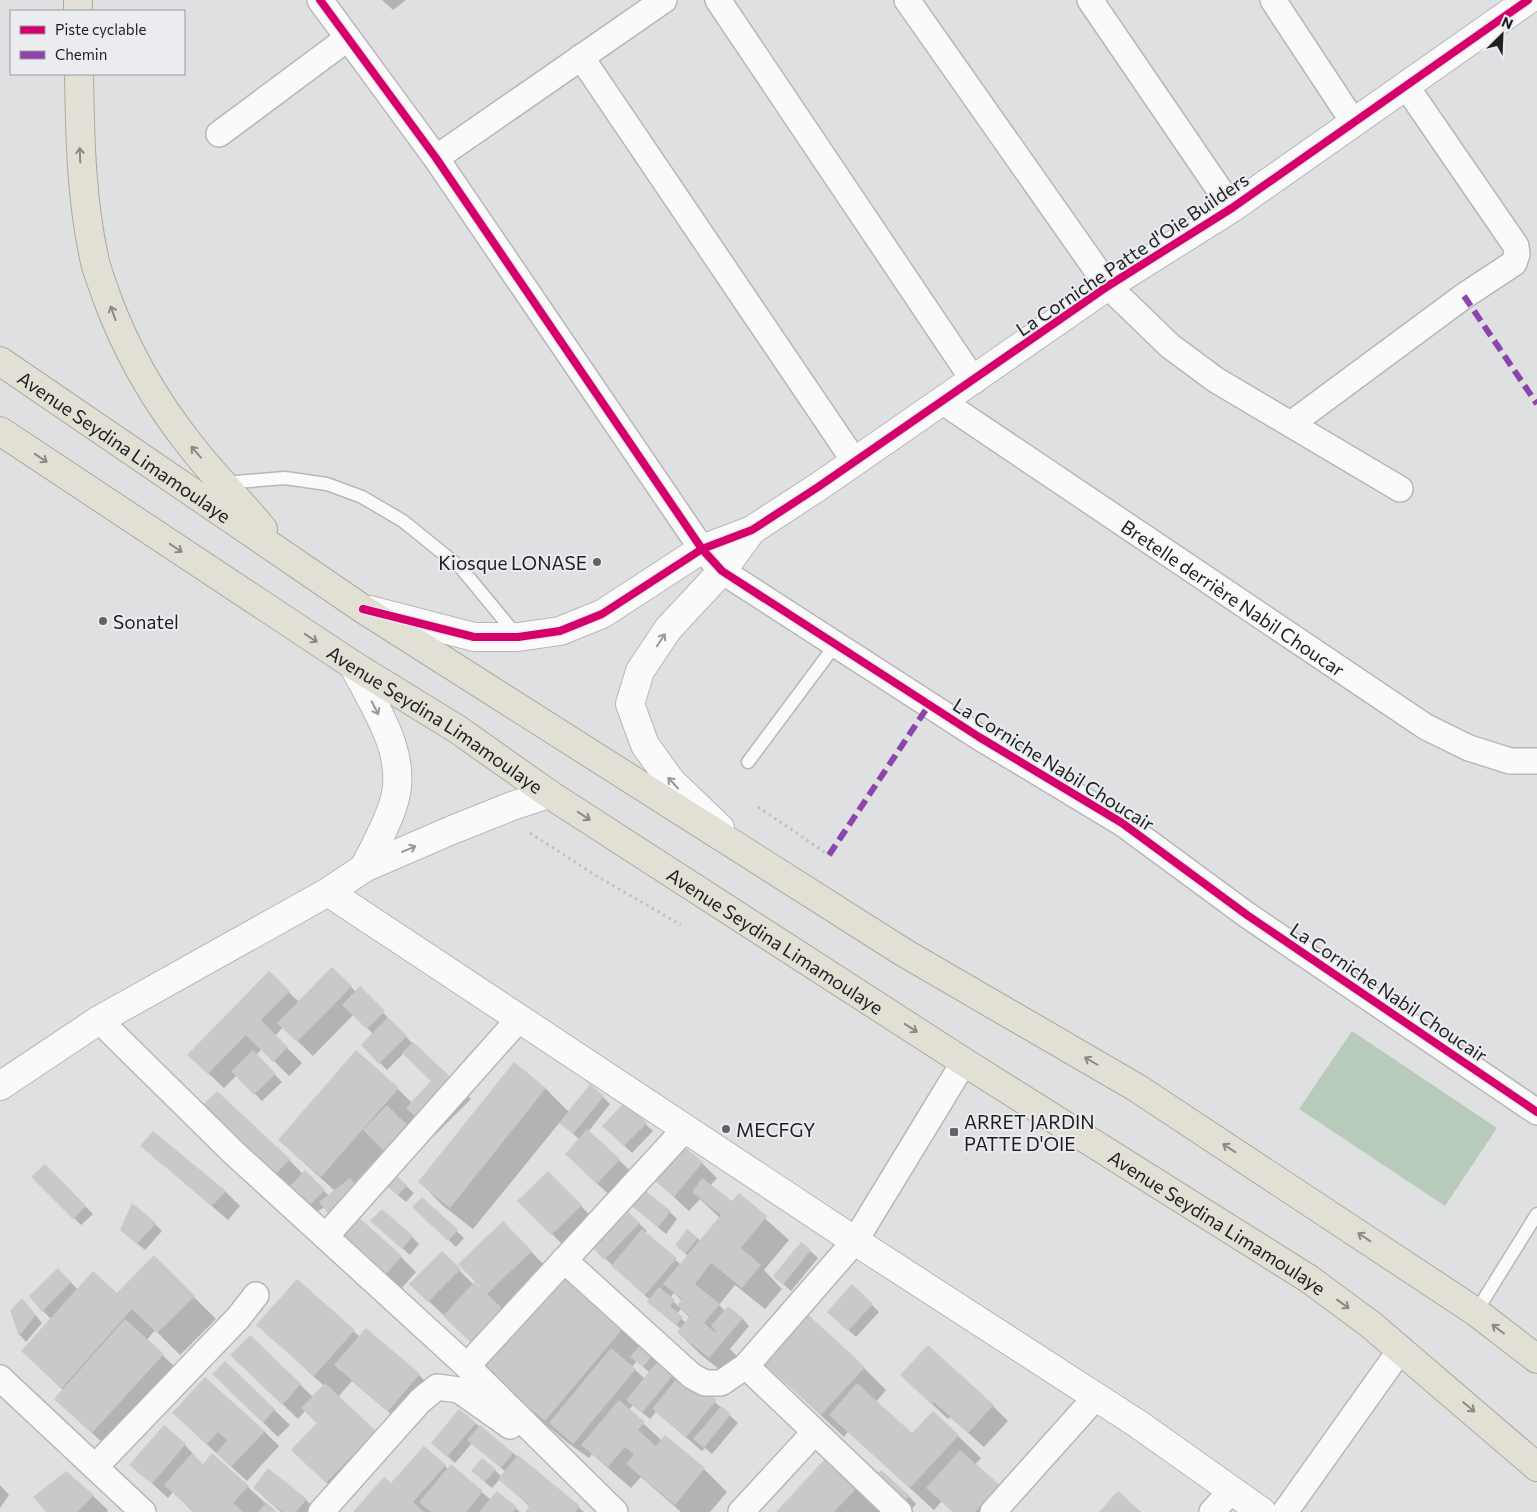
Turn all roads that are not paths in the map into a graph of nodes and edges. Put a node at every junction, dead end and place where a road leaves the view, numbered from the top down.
1 (320, 0) edge
2 (664, 0) edge
3 (718, 0) edge
4 (907, 0) edge
5 (1090, 0) edge
6 (1273, 0) edge
7 (1528, 0) edge
8 (348, 38) junction
9 (581, 57) junction
10 (79, 75) edge
11 (1406, 86) junction
12 (1354, 123) junction
13 (220, 134) dead end
14 (436, 158) junction
15 (1232, 208) junction
16 (1108, 286) junction
17 (0, 361) edge
18 (974, 381) junction
19 (943, 402) junction
20 (1291, 424) junction
21 (0, 431) edge
22 (855, 462) junction
23 (224, 483) junction
24 (1400, 489) dead end
25 (752, 530) junction
26 (702, 548) junction
27 (285, 555) junction
28 (722, 571) junction
29 (363, 609) junction
30 (518, 637) junction
31 (836, 644) junction
32 (352, 665) junction
33 (1537, 761) edge
34 (748, 762) dead end
35 (549, 794) junction
36 (746, 853) junction
37 (364, 868) junction
38 (328, 892) junction
39 (520, 1018) junction
40 (99, 1020) junction
41 (964, 1062) junction
42 (4, 1078) edge
43 (1537, 1112) edge
44 (686, 1128) junction
45 (1537, 1214) edge
46 (326, 1236) junction
47 (855, 1240) junction
48 (564, 1260) junction
49 (256, 1295) dead end
50 (1476, 1312) junction
51 (1400, 1349) junction
52 (1537, 1359) edge
53 (467, 1366) junction
54 (746, 1366) junction
55 (0, 1378) edge
56 (1096, 1397) junction
57 (814, 1433) junction
58 (544, 1443) junction
59 (95, 1467) junction
60 (1537, 1467) edge
61 (1232, 1490) junction
62 (613, 1511) edge
63 (143, 1512) edge
64 (322, 1512) edge
65 (741, 1512) edge
66 (899, 1512) edge
67 (993, 1512) edge
68 (1212, 1512) edge
69 (1262, 1512) edge
70 (1285, 1512) edge

1 - 8 street, La Corniche Nabil Choucair
2 - 9 street
3 - 18 street
4 - 16 street
5 - 15 street
6 - 12 street
7 - 11 street, La Corniche Patte d'Oie Builders
8 - 13 street
8 - 14 street, La Corniche Nabil Choucair
9 - 14 street
9 - 22 street
23 -> 10 highway
11 - 12 street, La Corniche Patte d'Oie Builders
11 - 20 street
12 - 15 street, La Corniche Patte d'Oie Builders
14 - 26 street, La Corniche Nabil Choucair
15 - 16 street, La Corniche Patte d'Oie Builders
16 - 18 street, La Corniche Patte d'Oie Builders
16 - 20 street
17 - 27 highway, Avenue Seydina Limamoulaye
18 - 19 street, La Corniche Patte d'Oie Builders
19 - 22 street, La Corniche Patte d'Oie Builders
19 - 33 street, Bretelle derrière Nabil Choucar
20 - 24 street
21 -> 32 highway, Avenue Seydina Limamoulaye
22 - 25 street, La Corniche Patte d'Oie Builders
23 - 27 highway
23 - 30 lane
25 - 26 street
25 - 28 street
26 - 28 street, La Corniche Nabil Choucair
26 - 30 street
27 - 29 highway, Avenue Seydina Limamoulaye
28 - 31 street, La Corniche Nabil Choucair
36 -> 28 street
29 - 30 street
29 - 36 highway, Avenue Seydina Limamoulaye
31 - 34 lane
31 - 43 street, La Corniche Nabil Choucair
32 - 35 highway, Avenue Seydina Limamoulaye
32 -> 37 street
37 -> 35 street
35 -> 41 highway, Avenue Seydina Limamoulaye
50 -> 36 highway, Avenue Seydina Limamoulaye
37 - 38 street
38 - 39 street
38 - 40 street
39 - 44 street
39 - 46 street
40 - 42 street
40 - 46 street
41 - 47 street
41 -> 51 highway, Avenue Seydina Limamoulaye
44 - 47 street
44 - 48 street
45 - 50 lane
46 - 53 street
47 - 54 street
47 - 56 street
48 - 53 street
48 - 54 street
49 - 59 street
52 -> 50 highway, Avenue Seydina Limamoulaye
51 -> 60 highway, Avenue Seydina Limamoulaye
51 - 70 street
53 - 58 street
54 - 57 street
55 - 59 street
56 - 61 street
56 - 67 street
57 - 65 street
57 - 66 street
58 - 62 street
58 - 64 street
59 - 63 street
61 - 68 street
61 - 69 street

